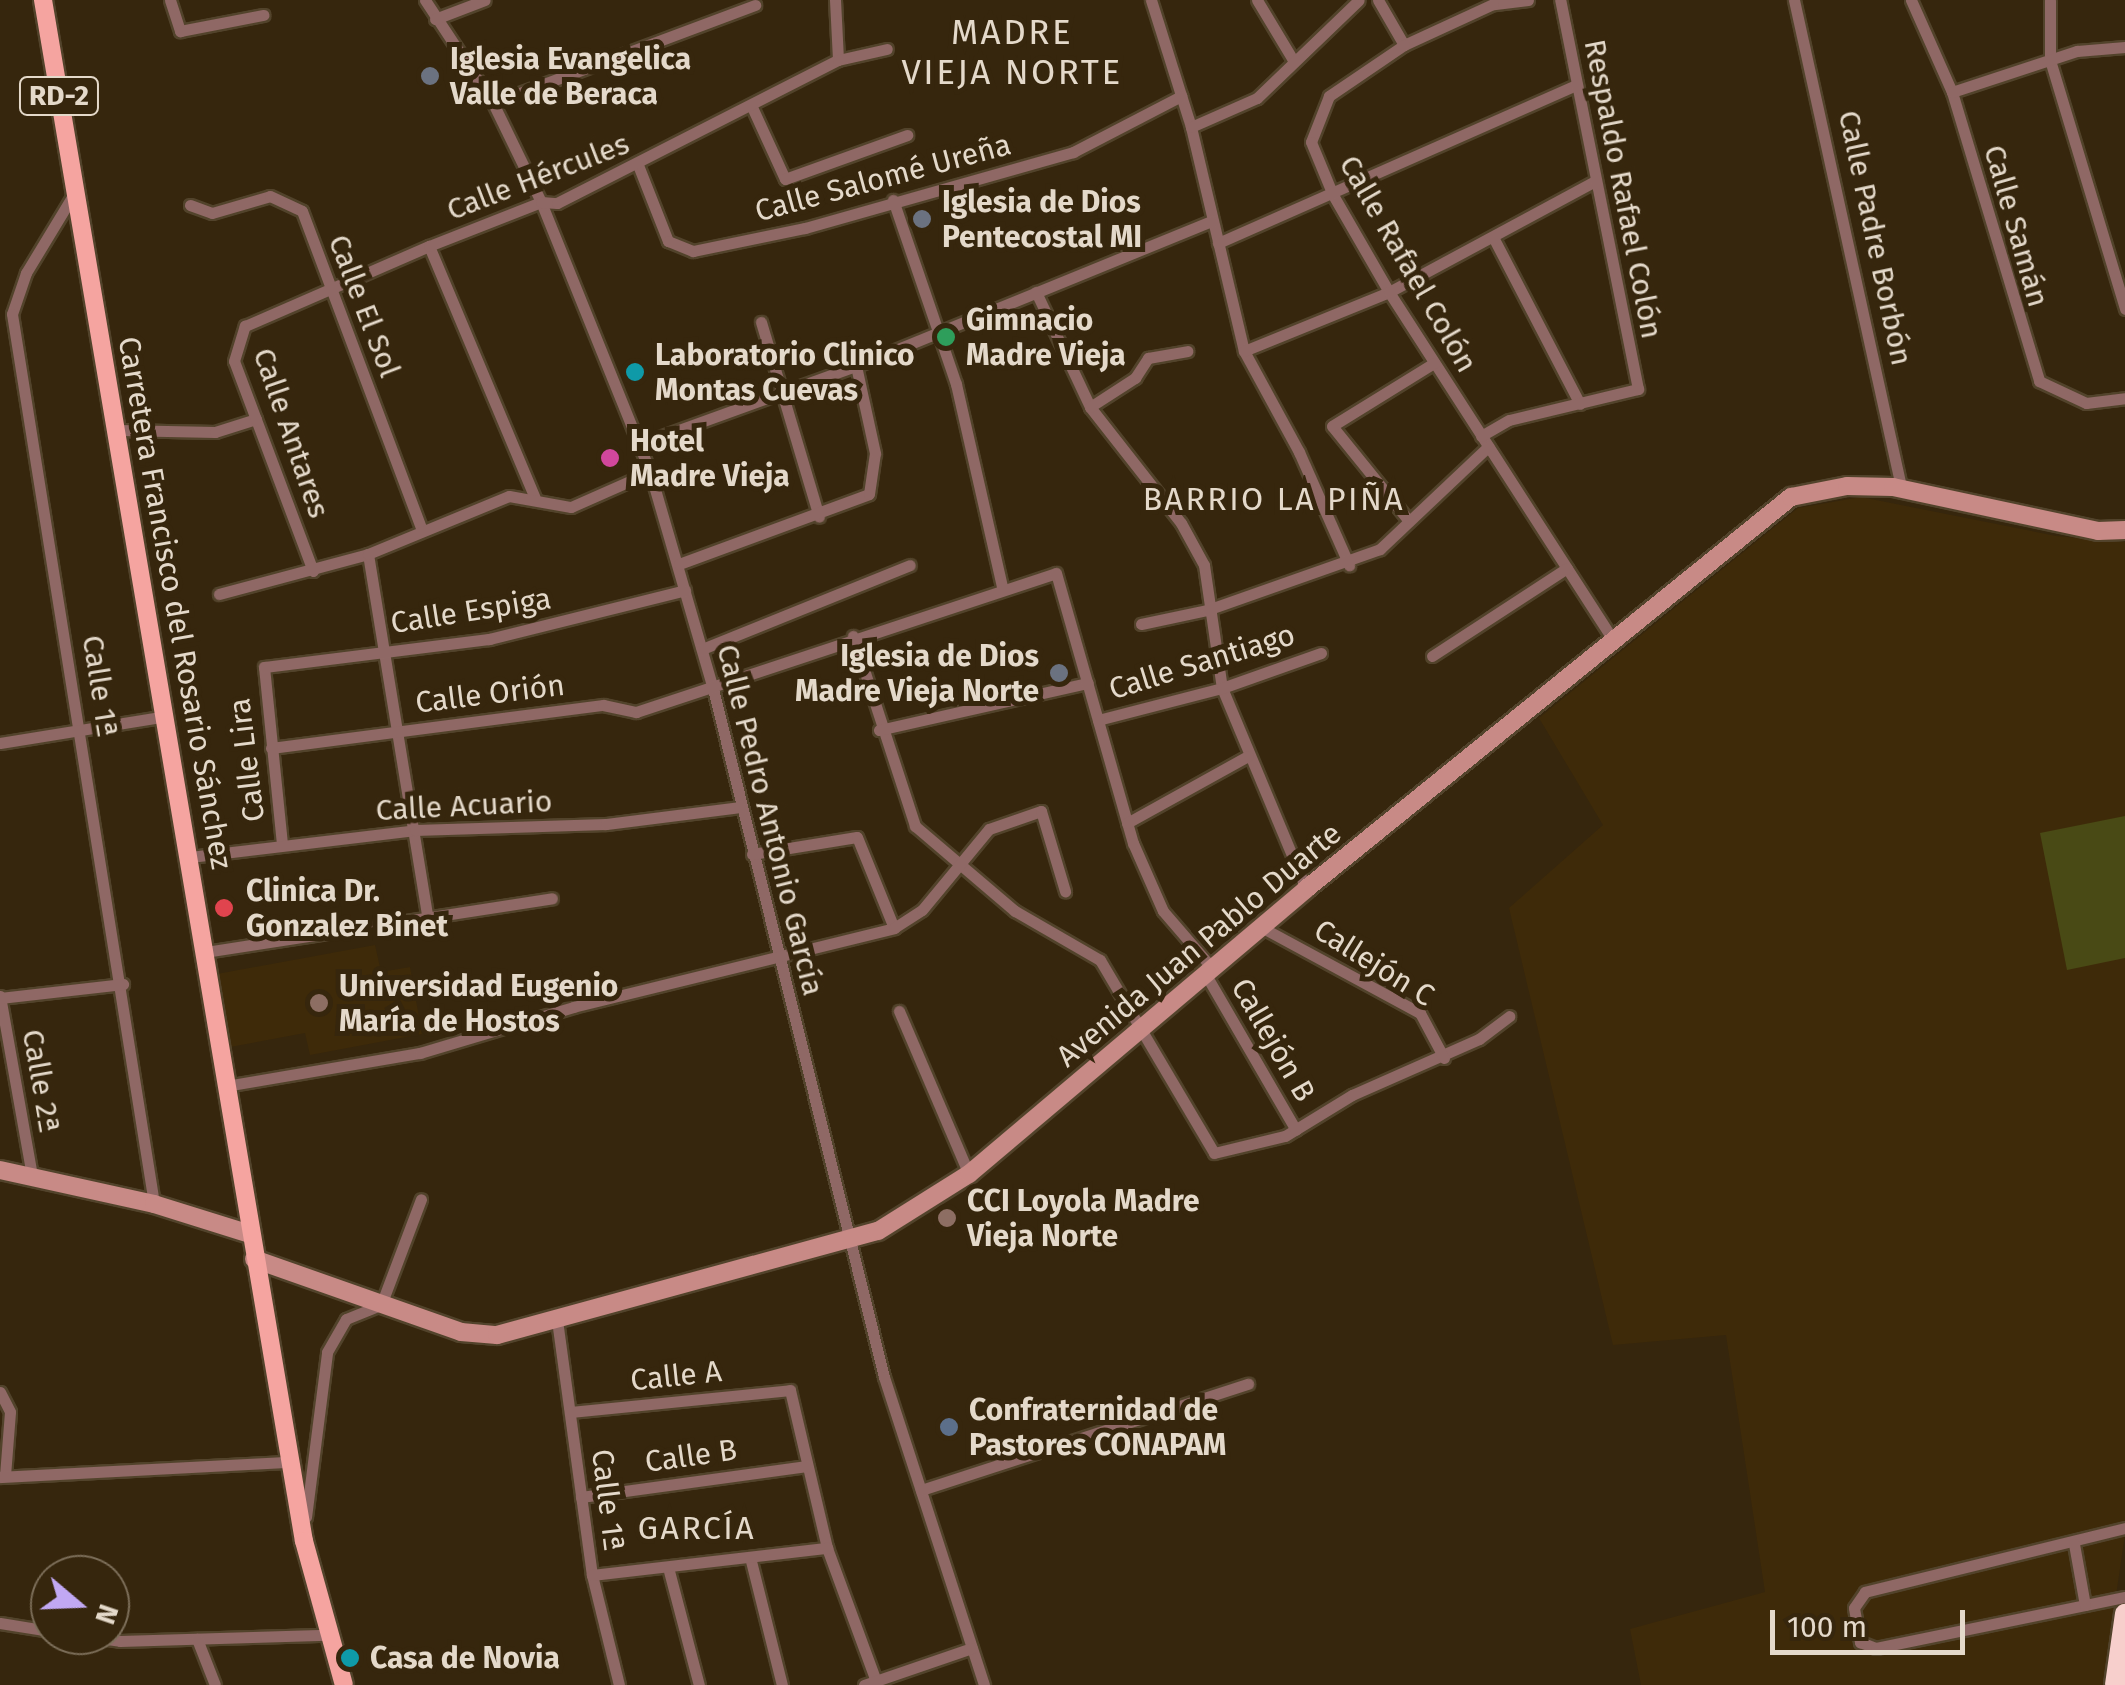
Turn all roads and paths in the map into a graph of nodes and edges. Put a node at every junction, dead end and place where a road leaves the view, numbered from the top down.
1 (43, 0) edge
2 (170, 0) edge
3 (425, 0) edge
4 (485, 0) edge
5 (835, 0) edge
6 (1151, 0) edge
7 (1257, 0) edge
8 (1360, 0) edge
9 (1378, 0) edge
10 (1528, 0) edge
11 (1560, 0) edge
12 (1794, 0) edge
13 (2050, 0) edge
14 (1492, 2) edge
15 (1917, 2) edge
16 (756, 5) dead end
17 (1342, 5) edge
18 (262, 15) dead end
19 (434, 18) junction
20 (1404, 45) junction
21 (2125, 47) edge
22 (887, 48) dead end
23 (838, 60) junction
24 (1293, 60) junction
25 (2050, 60) junction
26 (1576, 85) junction
27 (1952, 92) junction
28 (1182, 96) junction
29 (493, 103) junction
30 (752, 106) junction
31 (1191, 127) junction
32 (907, 135) dead end
33 (638, 166) junction
34 (1593, 182) junction
35 (75, 192) junction
36 (1333, 195) junction
37 (893, 200) junction
38 (541, 202) junction
39 (190, 205) dead end
40 (1212, 221) junction
41 (1493, 237) junction
42 (1218, 243) junction
43 (428, 246) junction
44 (330, 288) junction
45 (1036, 292) junction
46 (1389, 292) junction
47 (2125, 309) edge
48 (6, 316) edge
49 (256, 320) joint
50 (761, 322) dead end
51 (938, 333) junction
52 (1187, 350) dead end
53 (1244, 351) junction
54 (1434, 363) junction
55 (856, 366) junction
56 (784, 390) junction
57 (2125, 398) edge
58 (1580, 404) junction
59 (1090, 407) junction
60 (256, 419) junction
61 (119, 430) junction
62 (1484, 441) junction
63 (640, 444) junction
64 (650, 472) junction
65 (1902, 488) junction
66 (535, 498) junction
67 (819, 517) junction
68 (1409, 520) junction
69 (422, 530) junction
70 (2125, 530) edge
71 (368, 554) junction
72 (679, 564) junction
73 (910, 565) dead end
74 (1349, 565) junction
75 (1567, 568) junction
76 (312, 571) junction
77 (1056, 573) joint
78 (1002, 587) junction
79 (686, 590) junction
80 (219, 594) dead end
81 (1207, 610) junction
82 (1141, 624) dead end
83 (853, 636) junction
84 (1613, 638) junction
85 (702, 649) junction
86 (387, 650) junction
87 (1320, 653) dead end
88 (1432, 656) dead end
89 (263, 670) joint
90 (1088, 684) junction
91 (1222, 688) junction
92 (713, 689) junction
93 (167, 716) junction
94 (1098, 720) junction
95 (82, 729) junction
96 (879, 730) junction
97 (399, 731) junction
98 (0, 743) edge
99 (270, 748) junction
100 (1248, 756) junction
101 (741, 806) junction
102 (1127, 823) junction
103 (415, 830) junction
104 (282, 844) junction
105 (752, 854) junction
106 (190, 858) junction
107 (957, 867) junction
108 (1306, 889) junction
109 (1065, 890) dead end
110 (552, 898) dead end
111 (428, 920) junction
112 (1261, 927) junction
113 (894, 928) junction
114 (205, 952) junction
115 (778, 957) junction
116 (1209, 972) junction
117 (124, 984) junction
118 (0, 1001) edge
119 (899, 1011) dead end
120 (1509, 1016) dead end
121 (1143, 1027) junction
122 (1444, 1058) junction
123 (226, 1086) junction
124 (1296, 1130) junction
125 (0, 1170) edge
126 (968, 1174) junction
127 (32, 1175) junction
128 (421, 1199) dead end
129 (154, 1204) junction
130 (250, 1234) junction
131 (848, 1240) junction
132 (254, 1258) junction
133 (380, 1305) junction
134 (557, 1320) junction
135 (1248, 1384) dead end
136 (0, 1392) edge
137 (571, 1412) junction
138 (290, 1462) junction
139 (807, 1466) junction
140 (2, 1476) edge
141 (921, 1490) junction
142 (581, 1497) junction
143 (2125, 1528) edge
144 (304, 1541) junction
145 (2074, 1544) junction
146 (827, 1548) junction
147 (751, 1560) junction
148 (668, 1570) junction
149 (592, 1576) junction
150 (2125, 1597) edge
151 (2085, 1606) junction
152 (2125, 1614) edge
153 (0, 1623) edge
154 (30, 1628) edge
155 (327, 1635) junction
156 (130, 1637) edge
157 (198, 1639) junction
158 (972, 1648) junction
159 (870, 1683) edge
160 (214, 1685) edge
161 (344, 1685) edge
162 (619, 1685) edge
163 (700, 1685) edge
164 (782, 1685) edge
165 (984, 1685) edge
166 (2115, 1685) edge

1 - 35 main road, Carretera Francisco del Rosario Sánchez / RD-2
2 - 18 street
3 - 19 street, Calle Pedro Antonio García
4 - 19 street
5 - 23 street
6 - 28 street
7 - 24 street
8 - 17 street
9 - 20 street
10 - 14 street, Calle Rafael Colón
11 - 26 street, Respaldo Rafael Colón
12 - 65 street, Calle Padre Borbón
13 - 25 street
14 - 20 street, Calle Rafael Colón
15 - 27 street, Calle Samán
16 - 29 street
17 - 24 street
19 - 29 street, Calle Pedro Antonio García
20 - 36 street, Calle Rafael Colón
21 - 25 street
22 - 23 street, Calle Hércules
23 - 30 street, Calle Hércules
24 - 31 street
25 - 27 street
25 - 47 street
26 - 34 street, Respaldo Rafael Colón
26 - 36 street
27 - 57 street, Calle Samán
28 - 31 street
28 - 37 street, Calle Salomé Ureña
29 - 38 street, Calle Pedro Antonio García
30 - 32 street
30 - 33 street, Calle Hércules
31 - 40 street
33 - 37 street, Calle Salomé Ureña
33 - 38 street, Calle Hércules
34 - 41 street
34 - 58 street, Respaldo Rafael Colón
35 - 48 street, Calle 1ª
35 - 61 main road, Carretera Francisco del Rosario Sánchez / RD-2
36 - 42 street
36 - 46 street, Calle Rafael Colón
37 - 51 street
38 - 43 street, Calle Hércules
38 - 63 street, Calle Pedro Antonio García
39 - 44 street, Calle El Sol
40 - 42 street
40 - 45 street
41 - 46 street
41 - 58 street
42 - 53 street
43 - 44 street, Calle Hércules
43 - 66 street
44 - 49 street, Calle Hércules
44 - 69 street, Calle El Sol
45 - 51 street
45 - 59 street
46 - 53 street
46 - 54 street, Calle Rafael Colón
48 - 95 street, Calle 1ª
49 - 60 street, Calle Antares
50 - 56 street
51 - 55 street
51 - 78 street
52 - 59 street
53 - 74 street
54 - 62 street, Calle Rafael Colón
54 - 68 street
55 - 56 street
55 - 67 street
56 - 63 street
56 - 67 street
58 - 62 street
59 - 81 street
60 - 61 street
60 - 76 street, Calle Antares
61 - 93 main road, Carretera Francisco del Rosario Sánchez / RD-2
62 - 68 street
62 - 75 street, Calle Rafael Colón
63 - 64 street, Calle Pedro Antonio García
64 - 66 street
64 - 72 street, Calle Pedro Antonio García
65 - 70 main road, Avenida Juan Pablo Duarte
65 - 84 main road, Avenida Juan Pablo Duarte
66 - 69 street
67 - 72 street
68 - 74 street
69 - 71 street
71 - 76 street
71 - 86 street
72 - 79 street, Calle Pedro Antonio García
73 - 85 street
74 - 81 street
75 - 84 street, Calle Rafael Colón
75 - 88 street
76 - 80 street
77 - 78 street, Calle Orión
77 - 90 street, Callejón B
78 - 83 street, Calle Orión
79 - 85 street, Calle Pedro Antonio García
79 - 86 street, Calle Espiga
81 - 82 street
81 - 91 street
83 - 92 street, Calle Orión
83 - 96 street
84 - 108 main road, Avenida Juan Pablo Duarte
85 - 92 street, Calle Pedro Antonio García
86 - 89 street, Calle Espiga
86 - 97 street
87 - 91 street, Calle Santiago
89 - 99 street, Calle Lira
90 - 94 street, Callejón B
90 - 96 street
91 - 94 street, Calle Santiago
91 - 100 street
92 - 97 street, Calle Orión
92 - 101 street, Calle Pedro Antonio García
93 - 95 street
93 - 106 main road, Carretera Francisco del Rosario Sánchez / RD-2
94 - 102 street, Callejón B
95 - 98 street
95 - 117 street, Calle 1ª
96 - 107 street
97 - 99 street, Calle Orión
97 - 103 street
99 - 104 street, Calle Lira
100 - 102 street
100 - 108 street
101 - 103 street, Calle Acuario
101 - 105 street, Calle Pedro Antonio García
102 - 116 street, Callejón B
103 - 104 street, Calle Acuario
103 - 111 street
104 - 106 street, Calle Acuario
105 - 113 street
105 - 115 street, Calle Pedro Antonio García
106 - 114 main road, Carretera Francisco del Rosario Sánchez / RD-2
107 - 109 street
107 - 113 street
107 - 121 street
108 - 112 main road, Avenida Juan Pablo Duarte
110 - 111 street
111 - 114 street
112 - 116 main road, Avenida Juan Pablo Duarte
112 - 122 street, Callejón C
113 - 115 street
114 - 123 main road, Carretera Francisco del Rosario Sánchez / RD-2
115 - 123 street
115 - 131 street, Calle Pedro Antonio García
116 - 121 main road, Avenida Juan Pablo Duarte
116 - 124 street, Callejón B
117 - 118 street
117 - 129 street, Calle 1ª
118 - 127 street, Calle 2ª
119 - 126 street
120 - 122 street
121 - 124 street
121 - 126 main road, Avenida Juan Pablo Duarte
122 - 124 street
123 - 130 main road, Carretera Francisco del Rosario Sánchez / RD-2
125 - 127 main road
126 - 131 main road, Avenida Juan Pablo Duarte
127 - 129 main road
128 - 133 street
129 - 130 main road
130 - 132 main road, Carretera Francisco del Rosario Sánchez / RD-2
131 - 134 main road, Avenida Juan Pablo Duarte
131 - 141 street, Calle Pedro Antonio García
132 - 133 main road, Avenida Juan Pablo Duarte
132 - 138 main road, Carretera Francisco del Rosario Sánchez / RD-2
133 - 134 main road, Avenida Juan Pablo Duarte
133 - 144 street
134 - 137 street, Calle 1ª
135 - 141 street
136 - 140 street
137 - 139 street, Calle A
137 - 142 street, Calle 1ª
138 - 140 street
138 - 144 main road, Carretera Francisco del Rosario Sánchez / RD-2
139 - 142 street, Calle B
139 - 146 street
141 - 158 street, Calle Pedro Antonio García
142 - 149 street, Calle 1ª
143 - 145 street
144 - 155 main road, Carretera Francisco del Rosario Sánchez / RD-2
145 - 151 street
145 - 151 street
146 - 147 street
146 - 159 street
147 - 148 street
147 - 164 street
148 - 149 street
148 - 163 street
149 - 162 street, Calle 1ª
150 - 151 street
152 - 166 highway
153 - 154 street
155 - 157 street
155 - 161 main road, Carretera Francisco del Rosario Sánchez / RD-2
156 - 157 street
157 - 160 street
158 - 159 street
158 - 165 street, Calle Pedro Antonio García

